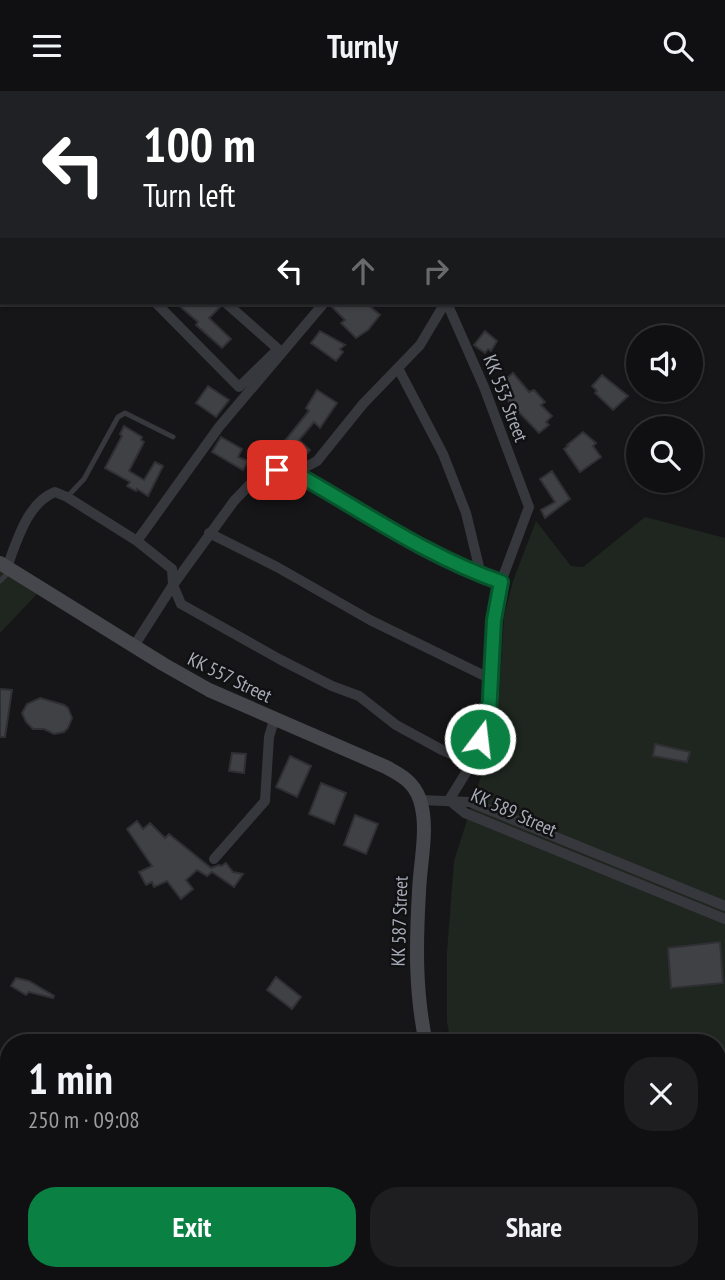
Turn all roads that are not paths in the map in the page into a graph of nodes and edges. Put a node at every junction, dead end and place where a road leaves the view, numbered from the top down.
1 (158, 305) edge
2 (228, 305) edge
3 (322, 305) edge
4 (445, 305) edge
5 (447, 305) edge
6 (398, 367) junction
7 (173, 437) dead end
8 (295, 473) junction
9 (67, 496) junction
10 (209, 533) junction
11 (136, 541) junction
12 (6, 567) edge
13 (481, 575) junction
14 (0, 581) edge
15 (501, 582) junction
16 (173, 585) junction
17 (134, 646) junction
18 (491, 679) junction
19 (274, 720) junction
20 (472, 763) junction
21 (420, 800) junction
22 (449, 800) junction
23 (214, 859) dead end
24 (725, 906) edge
25 (725, 919) edge
26 (424, 1034) edge

1 - 2 street
3 - 11 street
4 - 6 street
5 - 15 street, KK 553 Street
6 - 8 street
6 - 13 street
7 - 9 lane
8 - 10 street
8 - 13 street
9 - 11 street
9 - 12 street
10 - 16 street
10 - 18 street
11 - 16 street
12 - 14 lane
12 - 17 street, KK 557 Street
13 - 15 street
15 - 18 street
16 - 17 street
16 - 20 street
17 - 19 street, KK 557 Street
18 - 20 street
19 - 21 street, KK 557 Street
19 - 23 street
20 - 22 street
21 - 22 street
21 - 26 street, KK 587 Street
22 - 24 street, KK 589 Street
22 - 25 street, KK 589 Street

